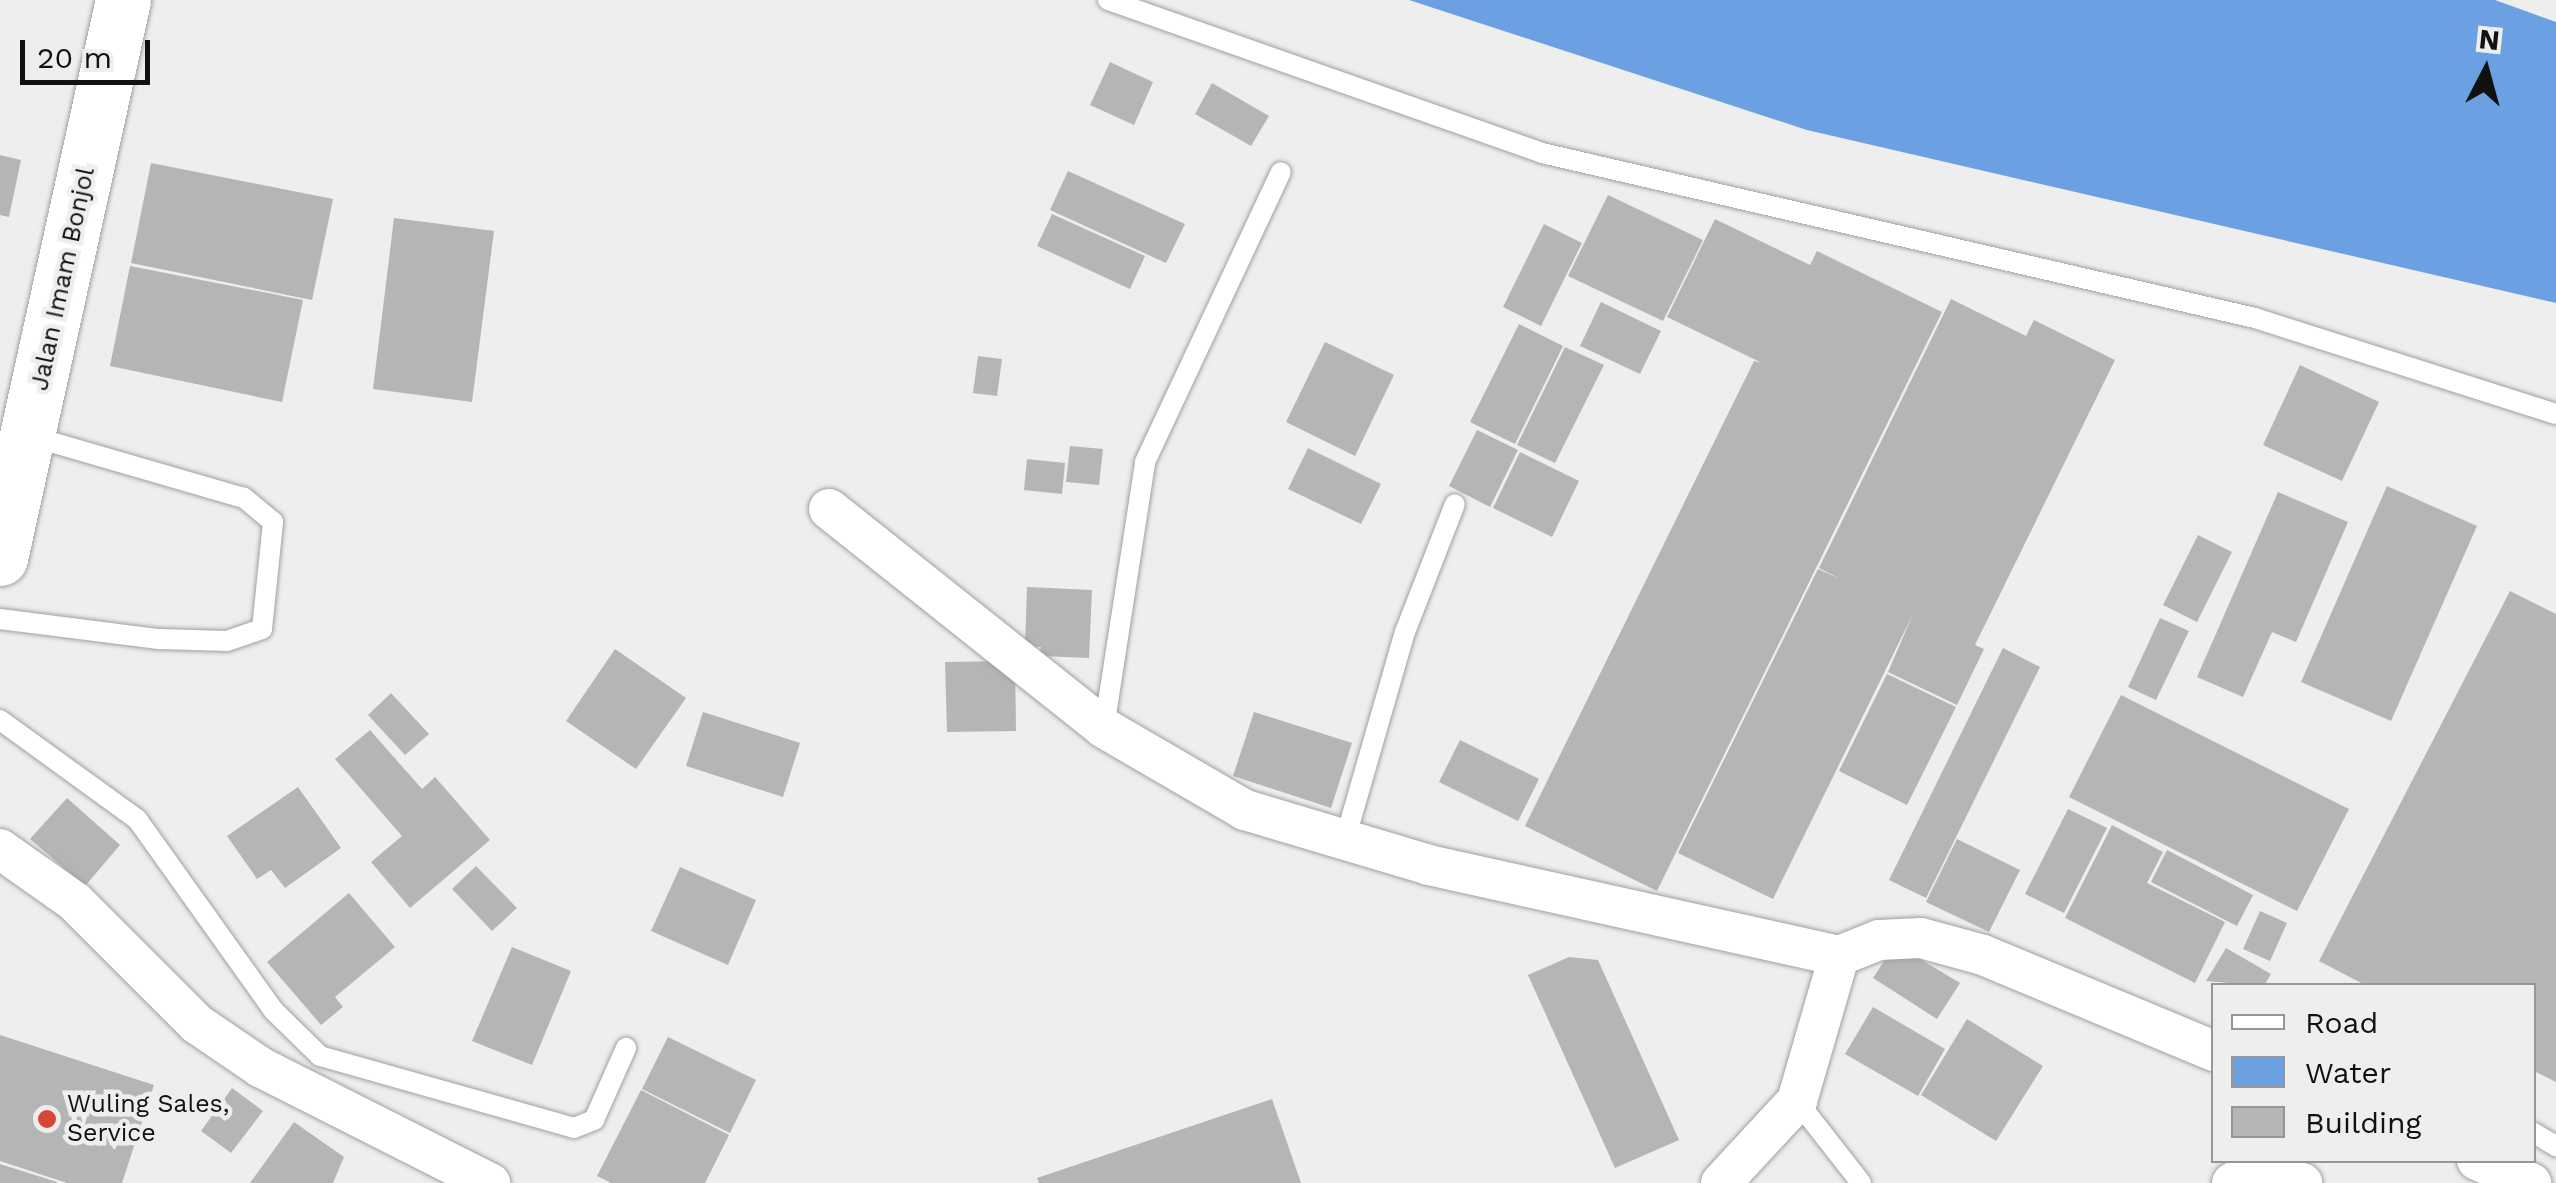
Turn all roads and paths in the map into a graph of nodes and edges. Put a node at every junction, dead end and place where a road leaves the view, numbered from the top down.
1 (123, 0) edge
2 (1108, 0) edge
3 (1281, 172) dead end
4 (2556, 414) edge
5 (29, 436) junction
6 (1454, 504) dead end
7 (828, 509) dead end
8 (0, 558) edge
9 (0, 619) edge
10 (0, 720) edge
11 (1104, 728) junction
12 (1344, 844) junction
13 (0, 849) edge
14 (1839, 956) junction
15 (626, 1048) dead end
16 (2211, 1050) edge
17 (1797, 1101) junction
18 (2484, 1163) edge
19 (2295, 1180) edge
20 (490, 1183) edge
21 (1721, 1183) edge
22 (1861, 1183) edge
23 (2232, 1183) edge
24 (2531, 1183) edge

1 - 5 main road, Jalan Imam Bonjol
2 - 4 lane
3 - 11 lane
5 - 8 main road, Jalan Imam Bonjol
5 - 9 lane
6 - 12 lane
7 - 11 street
10 - 15 lane
11 - 12 street
12 - 14 street
13 - 20 street
14 - 16 street
14 - 17 street
17 - 21 street
17 - 22 lane
18 - 24 street
19 - 23 street

